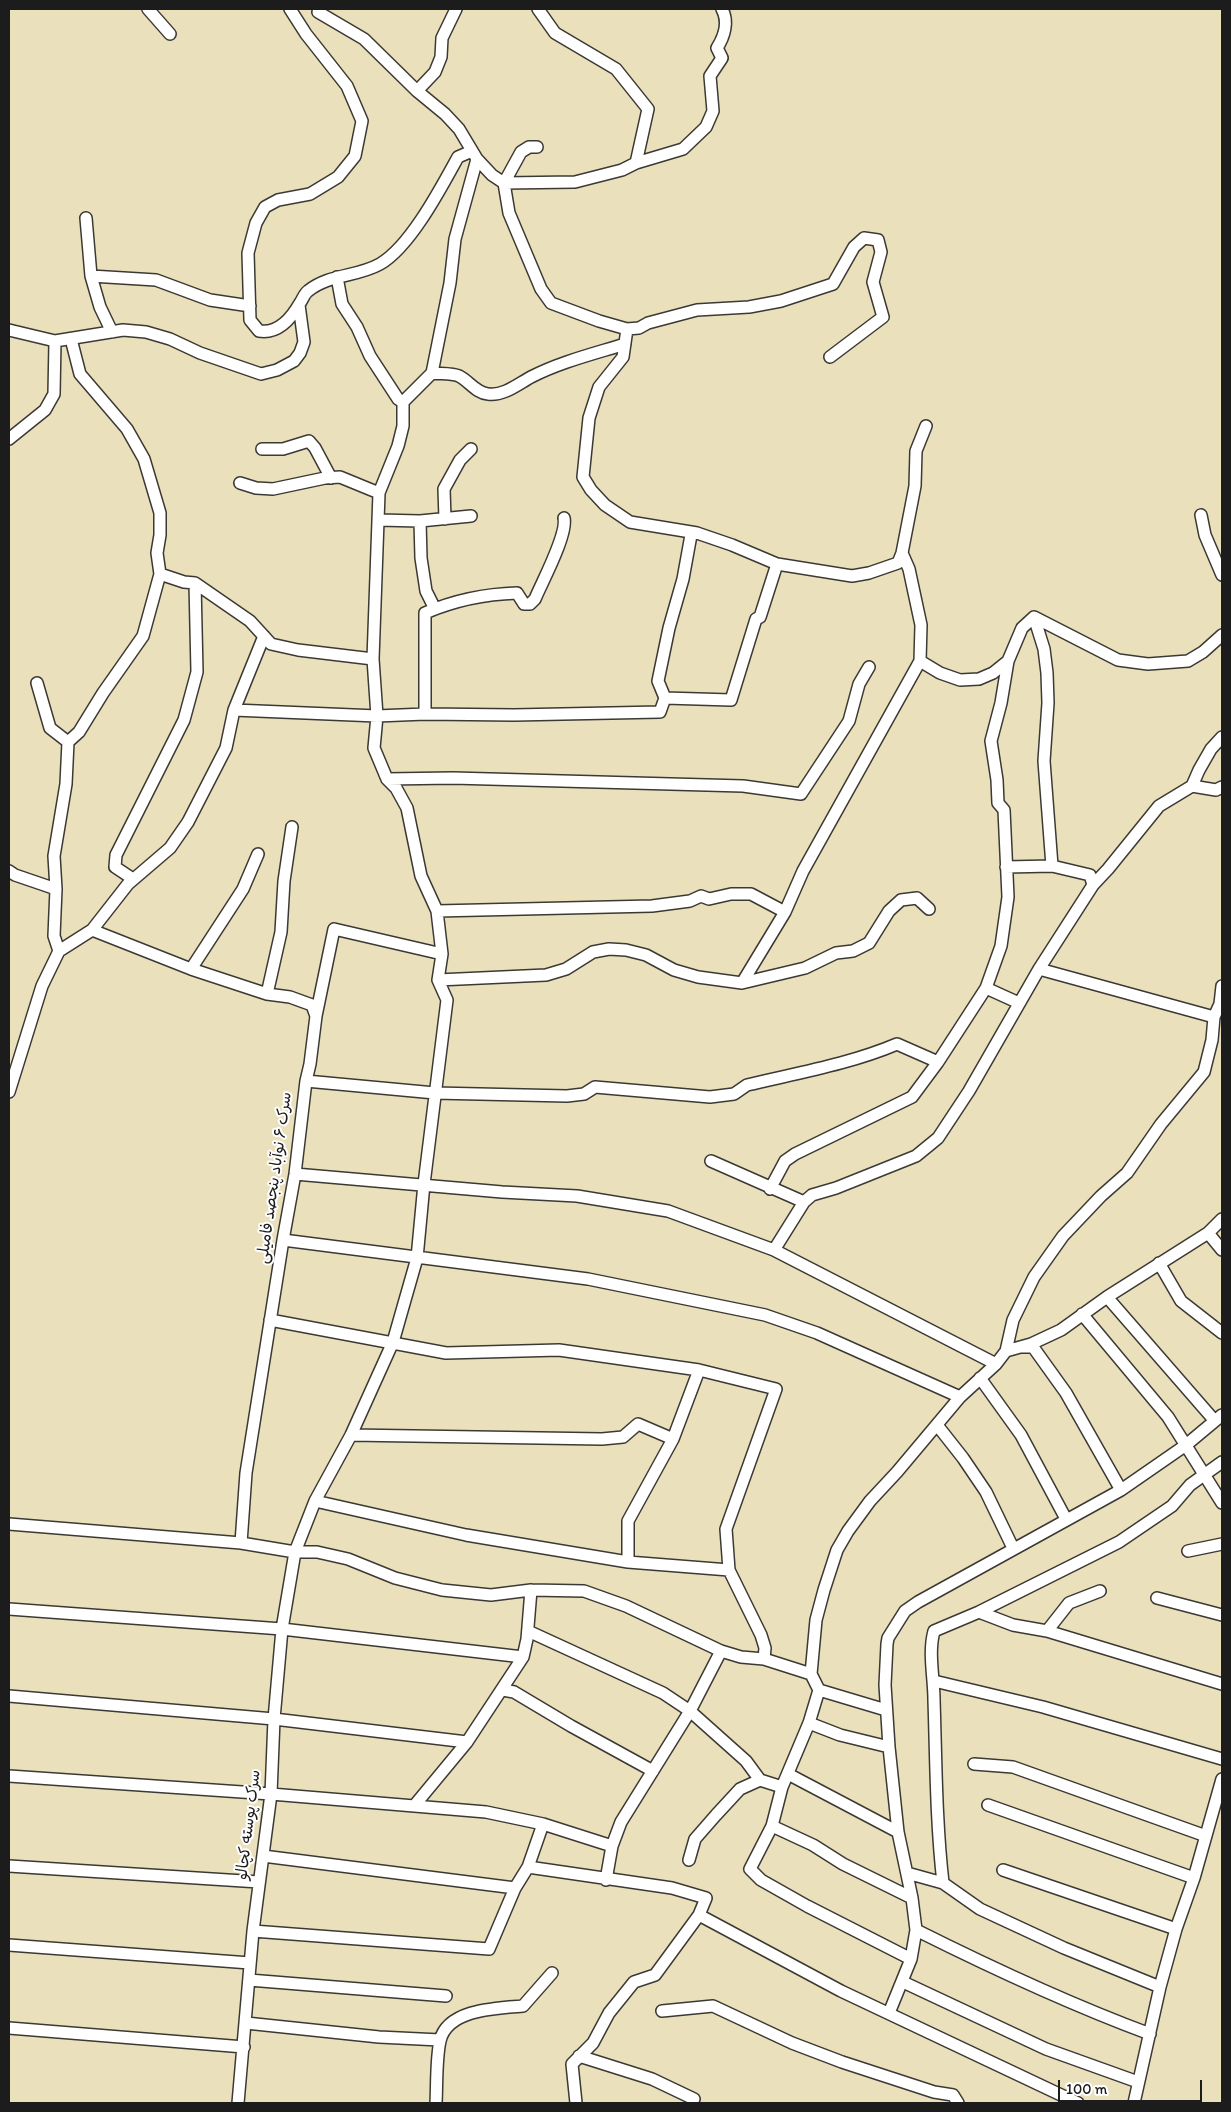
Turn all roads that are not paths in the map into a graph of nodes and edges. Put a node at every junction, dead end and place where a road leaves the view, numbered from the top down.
1 (148, 9) edge
2 (290, 9) edge
3 (456, 9) edge
4 (538, 9) edge
5 (722, 9) edge
6 (318, 12) dead end
7 (170, 34) dead end
8 (417, 91) junction
9 (537, 147) dead end
10 (474, 155) junction
11 (636, 163) junction
12 (504, 183) junction
13 (86, 218) dead end
14 (91, 276) junction
15 (337, 277) junction
16 (299, 305) junction
17 (250, 306) junction
18 (627, 329) junction
19 (9, 330) edge
20 (112, 332) junction
21 (71, 339) junction
22 (55, 341) junction
23 (625, 344) junction
24 (830, 357) dead end
25 (432, 373) junction
26 (404, 402) junction
27 (926, 426) dead end
28 (9, 439) edge
29 (262, 449) dead end
30 (471, 449) dead end
31 (331, 478) junction
32 (240, 483) dead end
33 (379, 493) junction
34 (1201, 515) dead end
35 (472, 516) dead end
36 (564, 518) dead end
37 (445, 519) junction
38 (379, 520) junction
39 (420, 521) junction
40 (697, 533) junction
41 (902, 553) junction
42 (777, 564) junction
43 (160, 574) junction
44 (1222, 575) edge
45 (188, 579) junction
46 (435, 609) junction
47 (1034, 617) junction
48 (1222, 635) edge
49 (264, 636) junction
50 (374, 659) junction
51 (1008, 661) junction
52 (920, 662) junction
53 (869, 667) dead end
54 (37, 683) dead end
55 (665, 698) junction
56 (234, 710) junction
57 (425, 714) junction
58 (377, 716) junction
59 (1222, 737) edge
60 (68, 742) junction
61 (387, 779) junction
62 (1192, 786) junction
63 (1222, 787) edge
64 (292, 827) dead end
65 (258, 854) dead end
66 (1052, 866) junction
67 (1006, 867) junction
68 (9, 871) edge
69 (133, 879) junction
70 (1093, 885) junction
71 (56, 889) junction
72 (929, 909) dead end
73 (437, 911) junction
74 (785, 912) junction
75 (92, 930) junction
76 (59, 951) junction
77 (442, 954) junction
78 (192, 969) junction
79 (1038, 969) junction
80 (438, 980) junction
81 (742, 983) junction
82 (1222, 986) edge
83 (986, 988) junction
84 (267, 994) junction
85 (1020, 1003) junction
86 (316, 1016) junction
87 (1214, 1017) junction
88 (938, 1062) junction
89 (306, 1081) junction
90 (9, 1091) edge
91 (435, 1093) junction
92 (711, 1161) dead end
93 (295, 1174) junction
94 (424, 1184) junction
95 (770, 1189) junction
96 (804, 1202) junction
97 (1222, 1220) edge
98 (1208, 1233) junction
99 (283, 1240) junction
100 (774, 1250) junction
101 (1222, 1250) edge
102 (417, 1258) junction
103 (1160, 1263) junction
104 (1107, 1297) junction
105 (1082, 1314) junction
106 (270, 1320) junction
107 (1222, 1334) edge
108 (393, 1342) junction
109 (1021, 1347) junction
110 (1006, 1351) junction
111 (996, 1364) junction
112 (699, 1370) junction
113 (980, 1378) junction
114 (960, 1397) junction
115 (1218, 1418) edge
116 (937, 1425) junction
117 (352, 1435) junction
118 (673, 1439) junction
119 (1186, 1445) junction
120 (1222, 1462) edge
121 (1204, 1476) junction
122 (1120, 1490) junction
123 (315, 1501) junction
124 (1222, 1503) edge
125 (1066, 1519) junction
126 (9, 1524) edge
127 (242, 1543) junction
128 (1222, 1544) edge
129 (1013, 1548) junction
130 (1188, 1551) dead end
131 (295, 1552) junction
132 (628, 1562) junction
133 (730, 1570) junction
134 (531, 1590) junction
135 (1100, 1591) dead end
136 (1157, 1598) dead end
137 (9, 1609) edge
138 (979, 1612) junction
139 (1222, 1615) edge
140 (282, 1629) junction
141 (528, 1631) junction
142 (1047, 1631) junction
143 (721, 1651) junction
144 (523, 1657) junction
145 (764, 1659) junction
146 (811, 1674) junction
147 (934, 1681) junction
148 (1222, 1684) edge
149 (503, 1690) junction
150 (819, 1690) junction
151 (9, 1696) edge
152 (886, 1710) junction
153 (690, 1711) junction
154 (274, 1719) junction
155 (809, 1723) junction
156 (467, 1742) junction
157 (889, 1747) junction
158 (1222, 1759) edge
159 (974, 1764) dead end
160 (653, 1771) junction
161 (788, 1774) junction
162 (9, 1776) edge
163 (1222, 1779) edge
164 (760, 1780) junction
165 (782, 1787) junction
166 (271, 1794) junction
167 (988, 1805) dead end
168 (414, 1806) junction
169 (543, 1824) junction
170 (772, 1826) junction
171 (898, 1832) junction
172 (1206, 1836) junction
173 (612, 1846) junction
174 (263, 1856) junction
175 (689, 1860) dead end
176 (9, 1866) edge
177 (528, 1867) junction
178 (1003, 1870) dead end
179 (907, 1873) junction
180 (1194, 1878) junction
181 (606, 1880) junction
182 (259, 1882) junction
183 (943, 1883) junction
184 (515, 1888) junction
185 (912, 1898) junction
186 (699, 1915) junction
187 (1176, 1929) junction
188 (916, 1930) junction
189 (254, 1931) junction
190 (9, 1945) edge
191 (911, 1960) junction
192 (250, 1963) junction
193 (552, 1973) dead end
194 (249, 1980) junction
195 (903, 1982) junction
196 (1160, 1987) junction
197 (446, 1996) dead end
198 (662, 2012) dead end
199 (889, 2013) junction
200 (246, 2023) junction
201 (9, 2028) edge
202 (1150, 2034) junction
203 (440, 2040) junction
204 (244, 2047) junction
205 (579, 2056) junction
206 (1138, 2082) junction
207 (694, 2099) dead end
208 (238, 2103) edge
209 (436, 2103) edge
210 (576, 2103) edge
211 (958, 2103) edge
212 (1078, 2103) edge
213 (1134, 2103) edge

1 - 7 street
2 - 17 street
3 - 8 street
4 - 11 street
5 - 11 street
6 - 8 street
8 - 10 street
9 - 12 street
10 - 12 street
10 - 15 street
10 - 25 street
11 - 12 street
12 - 18 street
13 - 14 street
14 - 17 street
14 - 20 street
15 - 16 street
15 - 26 street
16 - 17 street
16 - 20 street
18 - 23 street
18 - 24 street
19 - 22 street
20 - 21 street
21 - 22 street
21 - 43 street
22 - 28 street
23 - 25 street
23 - 40 street
25 - 26 street
26 - 33 street
27 - 41 street
29 - 31 street
30 - 37 street
31 - 32 street
31 - 33 street
33 - 38 street
34 - 44 street
35 - 37 street
36 - 46 street
37 - 39 street
38 - 39 street
38 - 50 street
39 - 46 street
40 - 42 street
40 - 55 street
41 - 42 street
41 - 52 street
42 - 55 street
43 - 45 street
43 - 60 street
45 - 49 street
45 - 69 street
46 - 57 street
47 - 48 street
47 - 51 street
47 - 66 street
49 - 50 street
49 - 56 street
50 - 58 street
51 - 52 street
51 - 67 street
52 - 74 street
53 - 61 street
54 - 60 street
55 - 57 street
56 - 58 street
56 - 69 street
57 - 58 street
58 - 61 street
59 - 62 street
60 - 71 street
61 - 73 street
62 - 63 street
62 - 70 street
64 - 84 street
65 - 78 street
66 - 67 street
66 - 70 street
67 - 83 street
68 - 71 street
69 - 75 street
70 - 79 street
71 - 76 street
72 - 81 street
73 - 74 street
73 - 77 street
74 - 81 street
75 - 76 street
75 - 78 street
76 - 90 street
77 - 80 street
77 - 86 street, سرک ۶ نوآباد پنجصد فامیلی
78 - 84 street
79 - 85 street
79 - 87 street
80 - 81 street
80 - 91 street, سرک پوسته کچالو
82 - 87 street
83 - 85 street
83 - 88 street
84 - 86 street
85 - 96 street
86 - 89 street, سرک ۶ نوآباد پنجصد فامیلی
87 - 110 street
88 - 91 street
88 - 95 street
89 - 91 street
89 - 93 street, سرک ۶ نوآباد پنجصد فامیلی
91 - 94 street, سرک پوسته کچالو
92 - 95 street
93 - 94 street
93 - 99 street, سرک ۶ نوآباد پنجصد فامیلی
94 - 100 street
94 - 102 street, سرک پوسته کچالو
95 - 96 street
96 - 100 street
97 - 98 street
98 - 101 street
98 - 103 street
99 - 102 street
99 - 106 street, سرک ۶ نوآباد پنجصد فامیلی
100 - 111 street
102 - 108 street, سرک پوسته کچالو
102 - 114 street
103 - 104 street
103 - 107 street
104 - 105 street
104 - 115 street
105 - 109 street
105 - 119 street
106 - 108 street
106 - 127 street, سرک ۶ نوآباد پنجصد فامیلی
108 - 112 street
108 - 117 street, سرک پوسته کچالو
109 - 110 street
109 - 122 street
110 - 111 street
111 - 113 street
112 - 118 street
112 - 133 street
113 - 114 street
113 - 125 street
114 - 116 street
115 - 119 street
116 - 129 street
116 - 146 street
117 - 118 street
117 - 123 street, سرک پوسته کچالو
118 - 132 street
119 - 121 street
119 - 122 street
120 - 121 street
121 - 124 street
121 - 138 street
122 - 125 street
123 - 131 street, سرک پوسته کچالو
123 - 132 street
125 - 129 street
126 - 127 street
127 - 131 street
128 - 130 street
129 - 152 street
131 - 134 street
131 - 140 street, سرک پوسته کچالو
132 - 133 street
133 - 145 street
134 - 141 street
134 - 143 street
135 - 142 street
136 - 139 street
137 - 140 street
138 - 142 street
138 - 147 street
140 - 144 street
140 - 154 street, سرک پوسته کچالو
141 - 144 street
141 - 153 street
142 - 148 street
143 - 145 street
143 - 153 street
144 - 149 street
145 - 146 street
146 - 150 street
147 - 158 street
147 - 183 street
149 - 156 street
149 - 160 street
150 - 152 street
150 - 155 street
151 - 154 street
152 - 157 street
153 - 160 street
153 - 164 street
154 - 156 street
154 - 166 street, سرک پوسته کچالو
155 - 157 street
155 - 161 street
156 - 168 street
157 - 171 street
159 - 172 street
160 - 173 street
161 - 165 street
161 - 171 street
162 - 166 street
163 - 172 street
164 - 165 street
164 - 175 street
165 - 170 street
166 - 168 street
166 - 174 street, سرک پوسته کچالو
167 - 180 street
168 - 169 street
169 - 173 street
169 - 177 street
170 - 185 street
170 - 191 street
171 - 179 street
172 - 180 street
173 - 181 street
174 - 182 street, سرک پوسته کچالو
174 - 184 street
176 - 182 street
177 - 181 street
177 - 184 street
178 - 187 street
179 - 183 street
179 - 185 street
180 - 187 street
181 - 186 street
182 - 189 street, سرک پوسته کچالو
183 - 196 street
184 - 189 street
185 - 188 street
186 - 199 street
186 - 205 street
187 - 196 street
188 - 191 street
188 - 202 street
189 - 192 street, سرک پوسته کچالو
190 - 192 street
191 - 195 street
192 - 194 street, سرک پوسته کچالو
193 - 203 street
194 - 197 street
194 - 200 street, سرک پوسته کچالو
195 - 199 street
195 - 206 street
196 - 202 street
198 - 211 street
199 - 212 street
200 - 203 street
200 - 204 street, سرک پوسته کچالو
201 - 204 street
202 - 206 street
203 - 209 street
204 - 208 street, سرک پوسته کچالو
205 - 207 street
205 - 210 street
206 - 213 street

